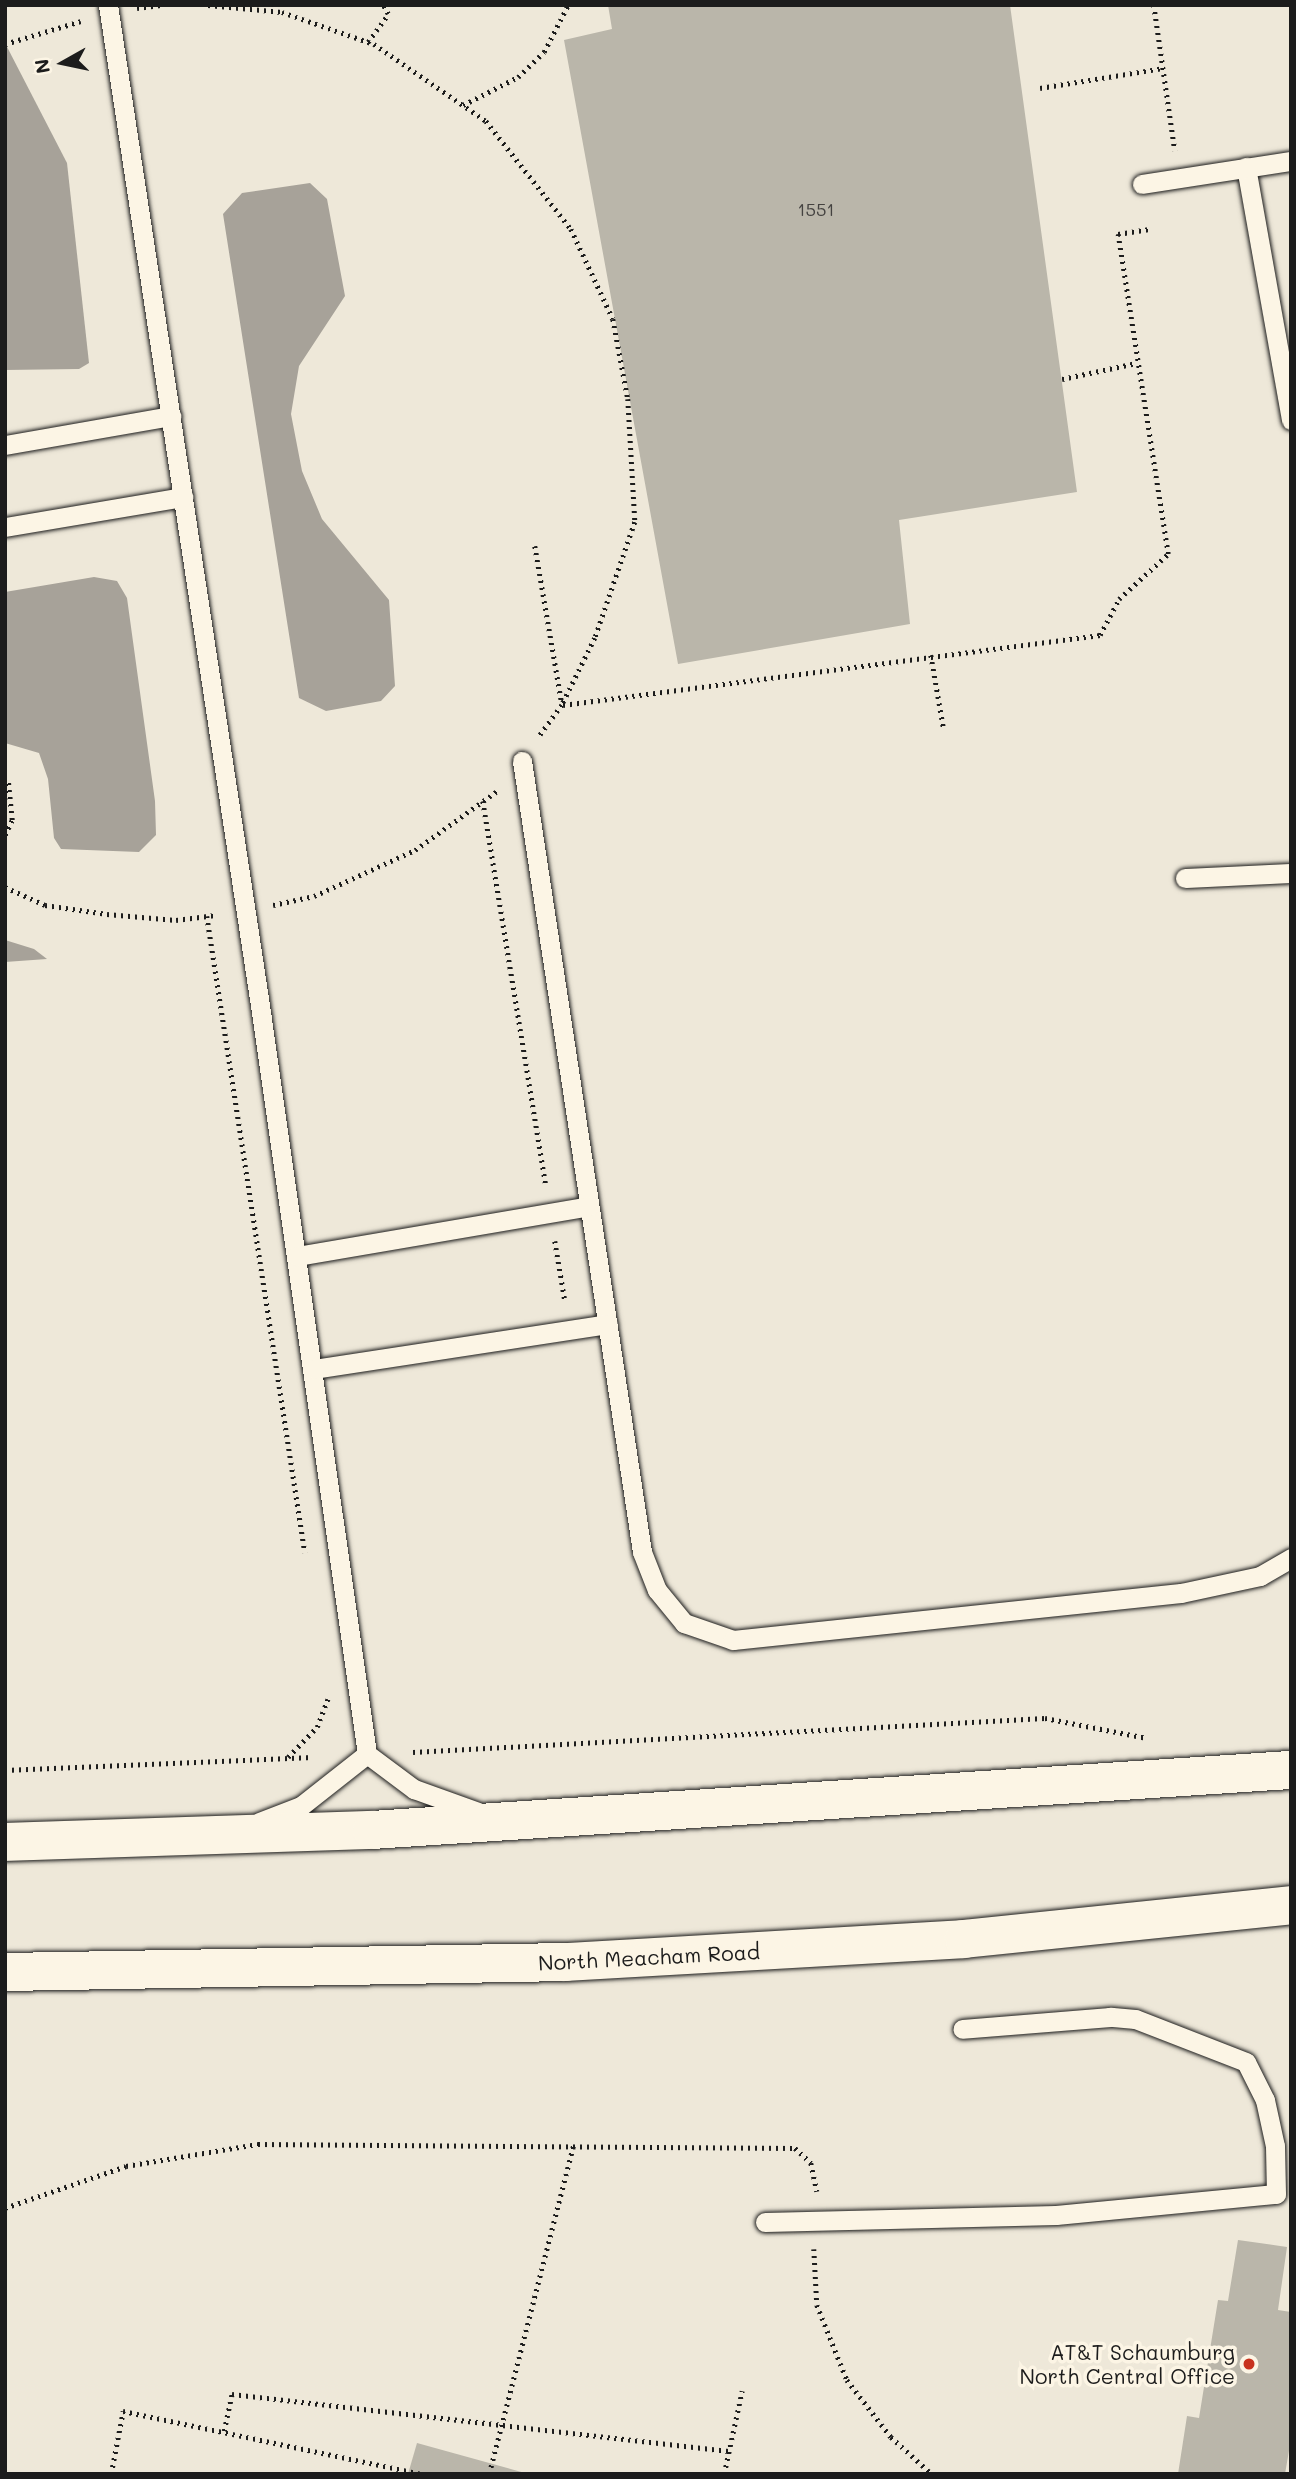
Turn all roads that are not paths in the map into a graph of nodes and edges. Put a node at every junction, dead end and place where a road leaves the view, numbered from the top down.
1 (109, 9) edge
2 (1291, 161) edge
3 (1245, 167) junction
4 (1142, 184) dead end
5 (171, 416) junction
6 (1291, 420) edge
7 (5, 444) edge
8 (183, 498) junction
9 (5, 527) edge
10 (522, 761) road end
11 (1291, 873) edge
12 (1185, 878) dead end
13 (589, 1206) junction
14 (297, 1256) junction
15 (608, 1324) junction
16 (314, 1369) junction
17 (1291, 1558) edge
18 (367, 1754) junction
19 (1291, 1770) edge
20 (513, 1821) junction
21 (182, 1836) junction
22 (5, 1842) edge
23 (1291, 1906) edge
24 (5, 1972) edge
25 (962, 2029) dead end
26 (765, 2222) dead end

1 - 5 lane
2 - 3 lane
3 - 4 lane
3 - 6 lane
5 - 7 lane
5 - 8 lane
8 - 9 lane
8 - 14 lane
10 - 13 lane
11 - 12 lane
13 - 14 lane
13 - 15 lane
14 - 16 lane
15 - 16 lane
15 - 17 lane
16 - 18 lane
18 - 20 lane
18 - 21 lane
19 - 20 main road
20 - 21 main road
21 - 22 main road
23 - 24 main road, North Meacham Road
25 - 26 lane

